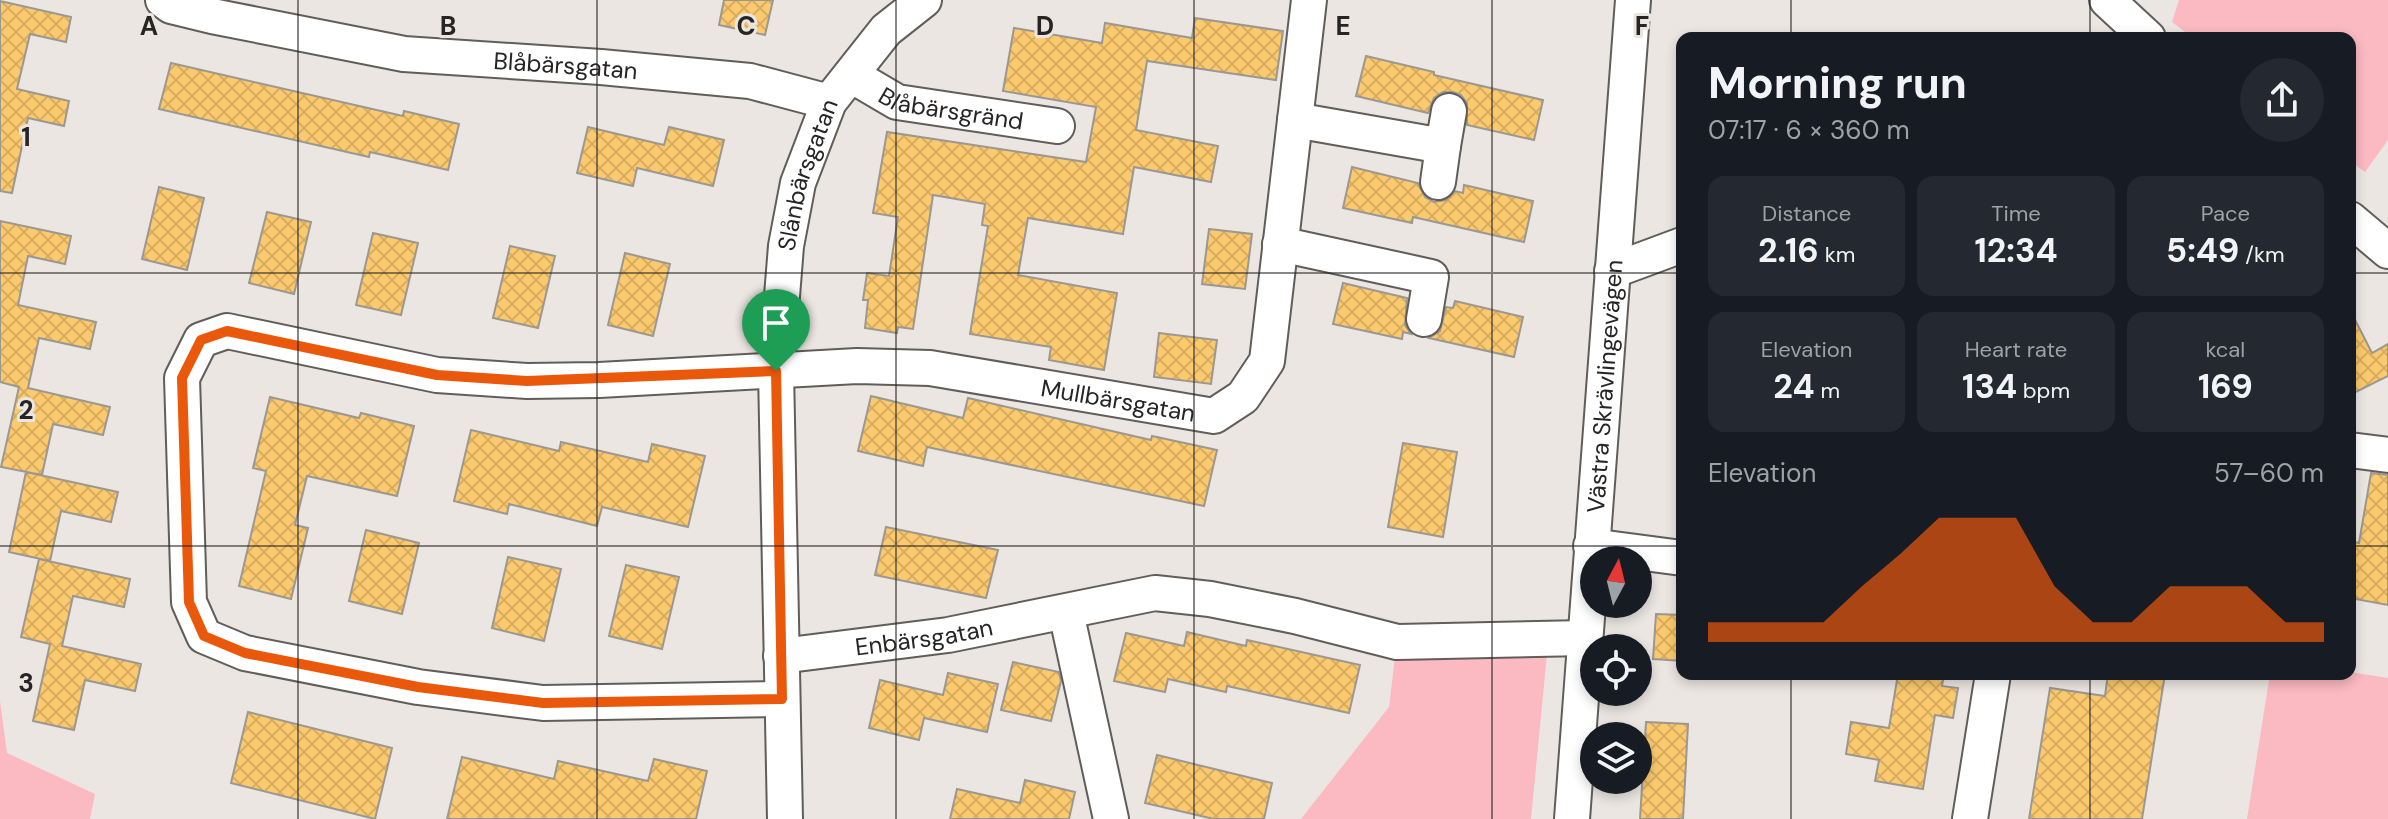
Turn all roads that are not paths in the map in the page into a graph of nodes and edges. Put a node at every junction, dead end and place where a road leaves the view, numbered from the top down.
1 (163, 0) edge
2 (924, 0) edge
3 (1309, 0) edge
4 (1633, 0) edge
5 (2121, 5) edge
6 (2143, 32) edge
7 (851, 75) junction
8 (829, 102) junction
9 (1449, 111) dead end
10 (1295, 120) junction
11 (1057, 126) dead end
12 (1443, 146) junction
13 (1438, 182) dead end
14 (2356, 224) edge
15 (1280, 244) junction
16 (1676, 247) edge
17 (2388, 251) edge
18 (1612, 271) junction
19 (1424, 319) dead end
20 (776, 371) junction
21 (2356, 451) edge
22 (2388, 455) edge
23 (1591, 546) edge
24 (1652, 554) edge
25 (1676, 557) edge
26 (1066, 612) junction
27 (1580, 638) edge
28 (781, 656) junction
29 (1992, 680) edge
30 (782, 699) junction
31 (1580, 706) edge
32 (785, 819) edge
33 (1111, 819) edge
34 (1572, 819) edge
35 (1970, 819) edge

1 - 8 street, Blåbärsgatan
2 - 7 street, Slånbärsgatan
3 - 10 street, Mullbärsgatan
4 - 18 street, Västra Skrävlingevägen
5 - 6 street
7 - 8 street, Slånbärsgatan
7 - 11 street, Blåbärsgränd
8 - 20 street, Slånbärsgatan
9 - 12 street
10 - 12 street
10 - 15 street, Mullbärsgatan
12 - 13 street
14 - 17 street
15 - 19 street
15 - 20 street, Mullbärsgatan
16 - 18 street
18 - 23 street, Västra Skrävlingevägen
20 - 28 street, Slånbärsgatan
20 - 30 street, Mullbärsgatan
21 - 22 street
24 - 25 street
26 - 27 street, Enbärsgatan
26 - 28 street, Enbärsgatan
26 - 33 street
28 - 30 street, Slånbärsgatan
29 - 35 street
30 - 32 street, Slånbärsgatan
31 - 34 street, Västra Skrävlingevägen

